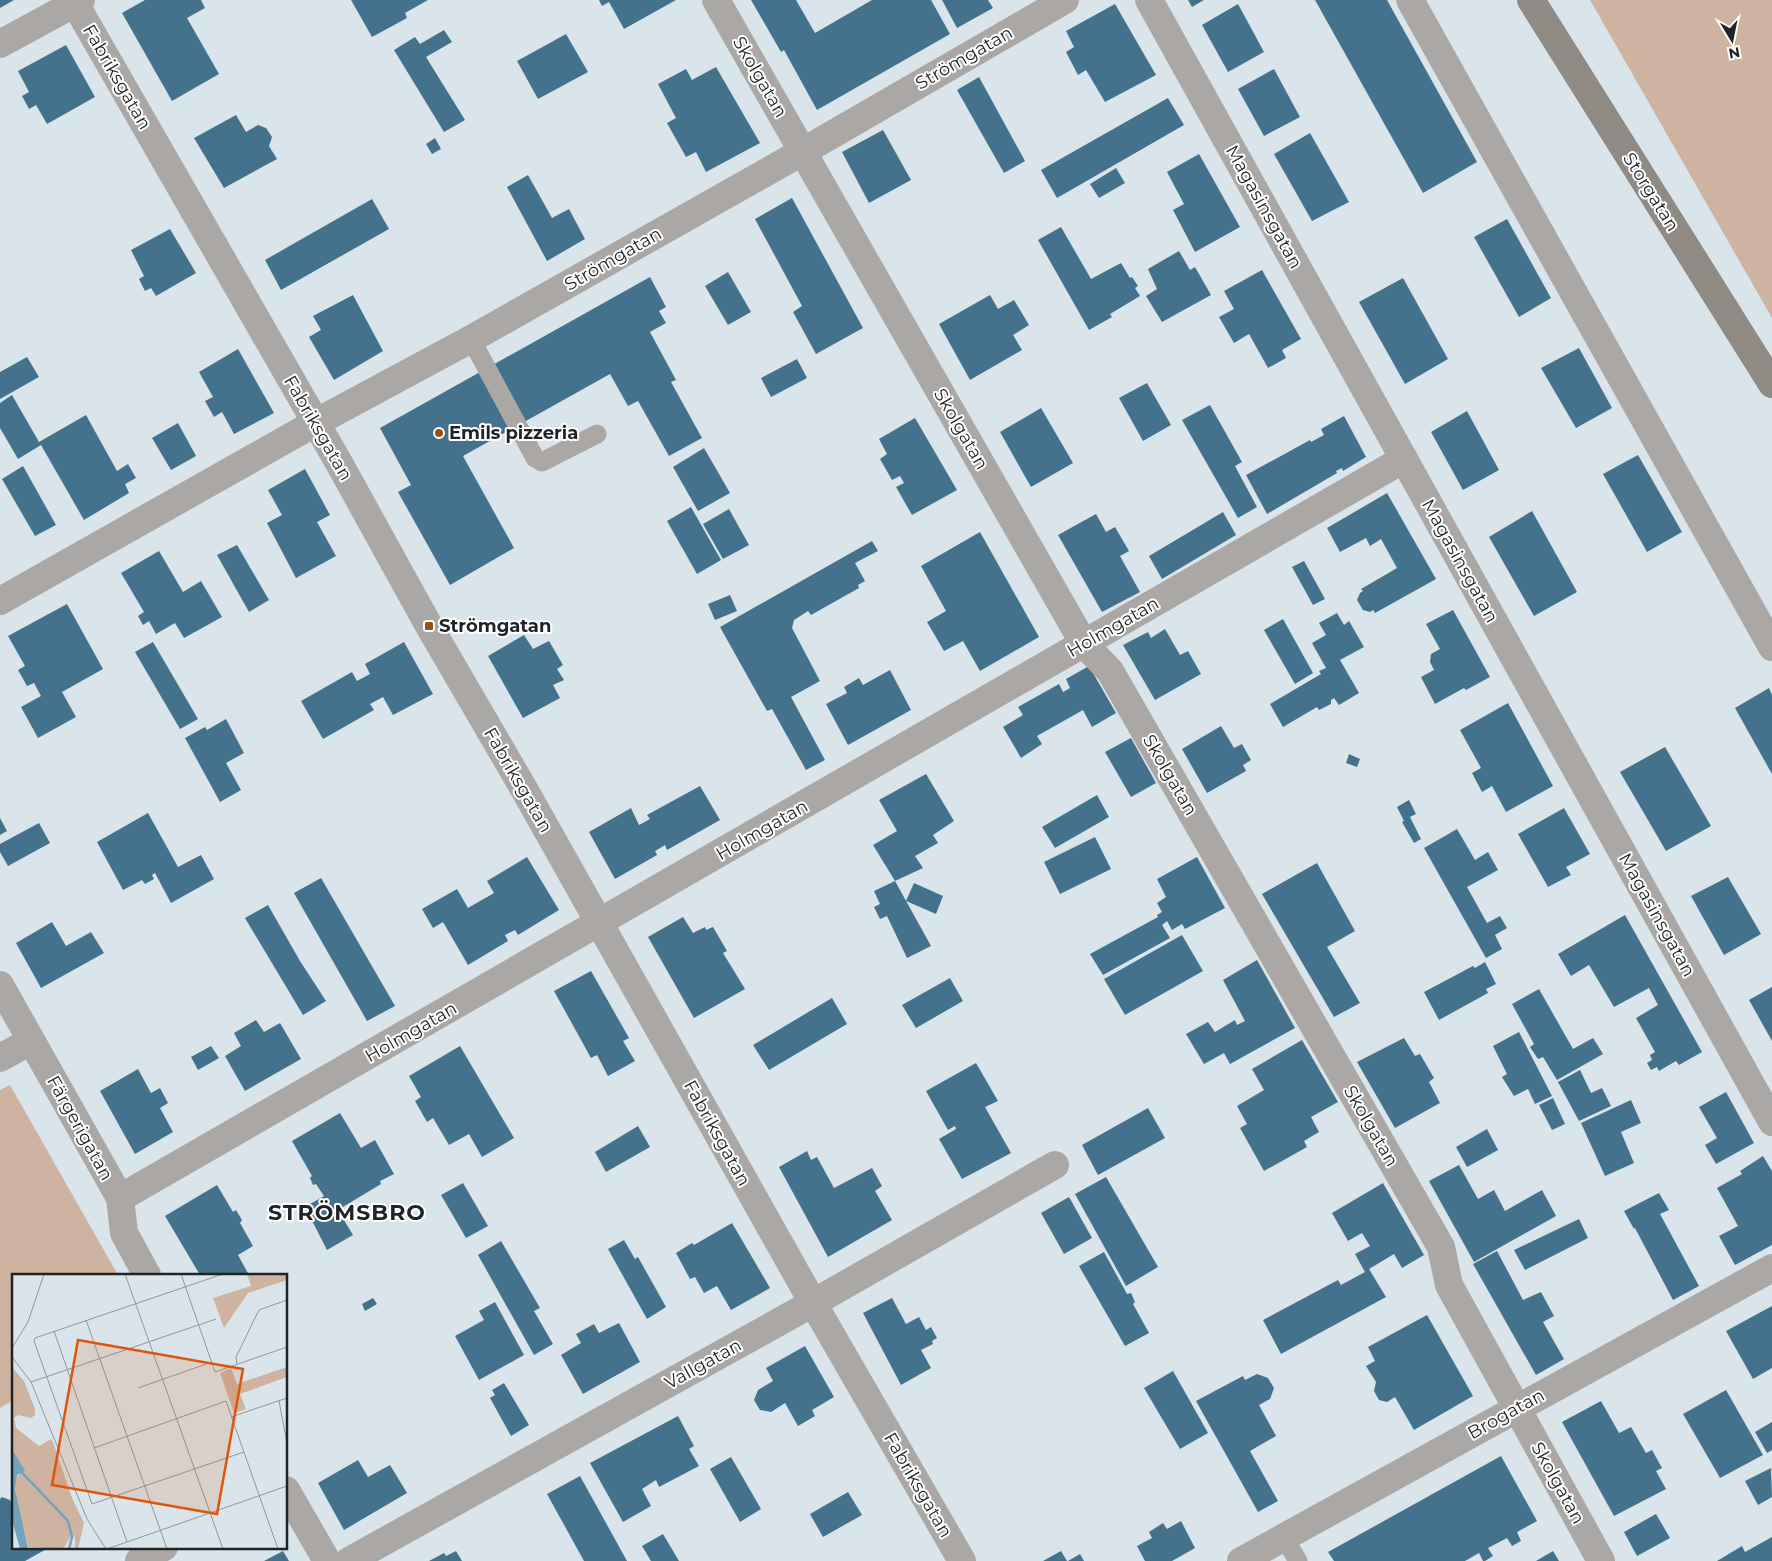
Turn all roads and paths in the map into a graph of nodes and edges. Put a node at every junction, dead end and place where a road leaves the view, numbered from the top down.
1 (716, 0) edge
2 (1066, 0) edge
3 (1149, 0) edge
4 (1410, 0) edge
5 (1531, 0) edge
6 (76, 1) edge
7 (0, 44) edge
8 (802, 152) junction
9 (470, 339) junction
10 (1772, 384) edge
11 (315, 423) junction
12 (597, 434) dead end
13 (1404, 460) junction
14 (0, 601) edge
15 (1084, 644) junction
16 (1772, 647) edge
17 (600, 924) junction
18 (0, 985) edge
19 (31, 1041) junction
20 (0, 1058) edge
21 (1772, 1122) edge
22 (1055, 1165) dead end
23 (120, 1198) junction
24 (1772, 1268) edge
25 (146, 1274) edge
26 (813, 1303) junction
27 (1517, 1408) junction
28 (288, 1493) edge
29 (1284, 1537) junction
30 (162, 1548) edge
31 (139, 1561) edge
32 (327, 1561) edge
33 (349, 1561) edge
34 (962, 1561) edge
35 (1241, 1561) edge
36 (1298, 1561) edge
37 (1601, 1561) edge

1 - 8 street, Skolgatan
2 - 8 street, Strömgatan
3 - 13 street, Magasinsgatan
4 - 16 street
5 - 10 street, Storgatan
6 - 7 street
6 - 11 street, Fabriksgatan
8 - 9 street, Strömgatan
8 - 15 street, Skolgatan
9 - 11 street, Strömgatan
9 - 12 lane
11 - 14 street, Strömgatan
11 - 17 street, Fabriksgatan
13 - 15 street, Holmgatan
13 - 21 street, Magasinsgatan
15 - 17 street, Holmgatan
15 - 27 street, Skolgatan
17 - 23 street, Holmgatan
17 - 26 street, Fabriksgatan
18 - 19 street, Färgerigatan
19 - 20 street
19 - 23 street, Färgerigatan
22 - 26 street, Vallgatan
23 - 25 street, Färgerigatan
24 - 27 street, Brogatan
26 - 33 street, Vallgatan
26 - 34 street, Fabriksgatan
27 - 29 street, Brogatan
27 - 37 street, Skolgatan
28 - 32 street
29 - 35 street, Brogatan
29 - 36 lane
30 - 31 street

